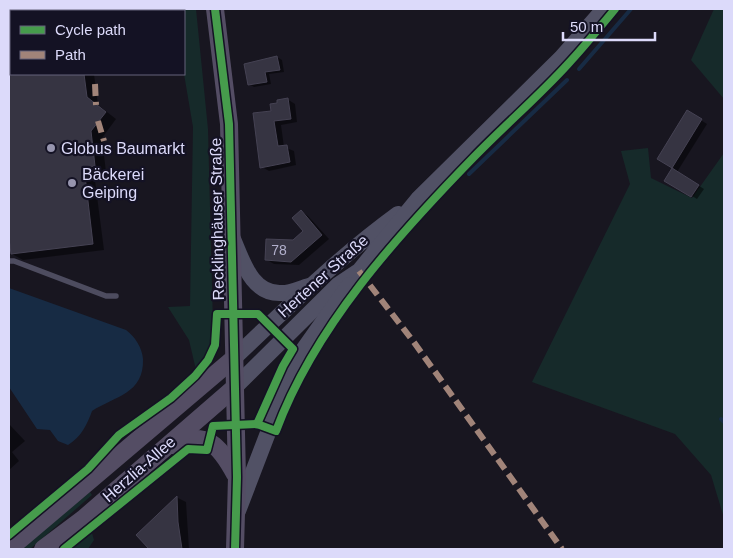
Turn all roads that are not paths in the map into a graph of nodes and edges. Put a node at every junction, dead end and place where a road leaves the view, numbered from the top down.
1 (215, 9) edge
2 (604, 9) edge
3 (418, 199) junction
4 (233, 240) junction
5 (9, 261) edge
6 (359, 271) junction
7 (311, 285) junction
8 (116, 296) dead end
9 (234, 359) junction
10 (234, 388) junction
11 (161, 450) junction
12 (237, 477) junction
13 (237, 515) junction
14 (9, 549) edge
15 (43, 549) edge
16 (235, 549) edge

1 - 4 main road, Recklinghäuser Straße
2 - 3 main road, Hertener Straße
3 - 6 main road, Hertener Straße
3 - 7 main road, Hertener Straße
4 - 7 main road
4 - 9 main road, Recklinghäuser Straße
5 - 8 lane
6 - 10 main road, Hertener Straße
6 - 13 main road
7 - 9 main road, Hertener Straße
9 - 10 main road, Recklinghäuser Straße
9 - 14 main road, Herzlia-Allee
10 - 11 main road, Herzlia-Allee
10 - 12 main road, Recklinghäuser Straße
11 - 12 main road
11 - 15 main road, Herzlia-Allee
12 - 13 main road, Recklinghäuser Straße
13 - 16 main road, Recklinghäuser Straße

